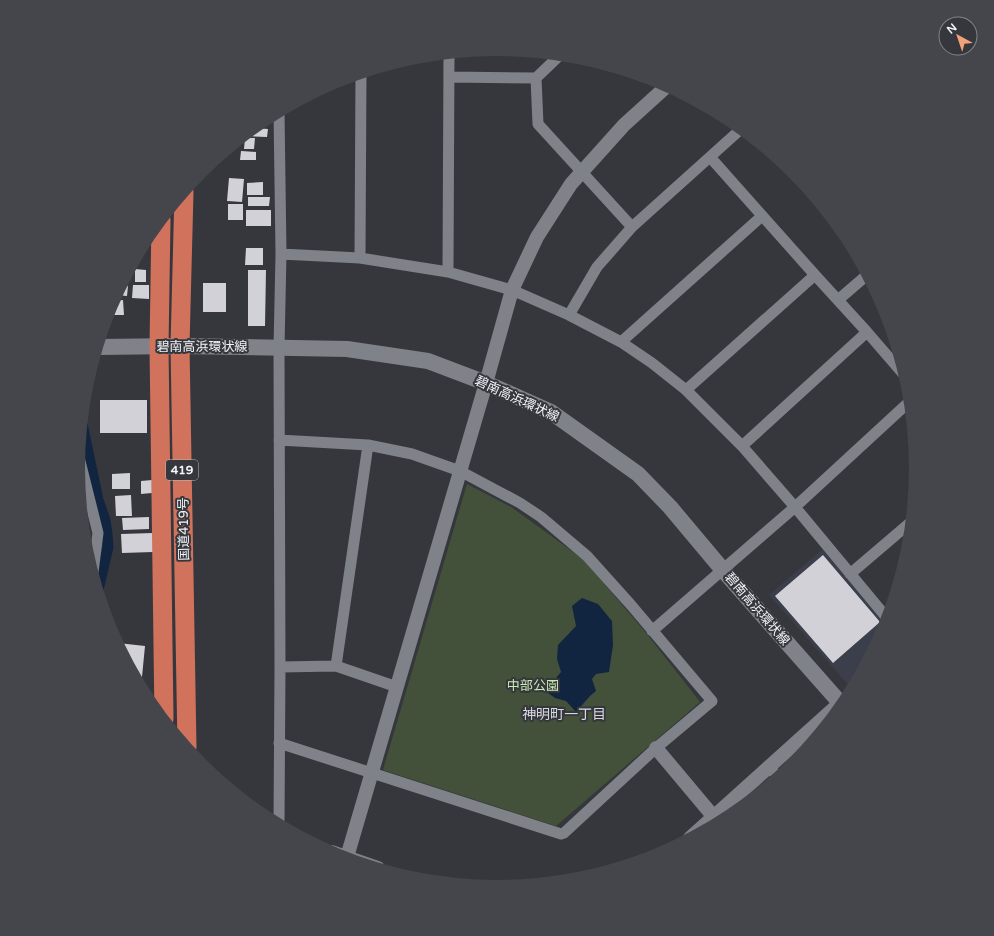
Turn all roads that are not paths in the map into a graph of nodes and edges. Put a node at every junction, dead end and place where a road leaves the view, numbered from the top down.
1 (449, 59) edge
2 (554, 61) edge
3 (449, 77) junction
4 (536, 78) junction
5 (361, 79) edge
6 (662, 90) edge
7 (279, 118) edge
8 (737, 133) edge
9 (710, 157) junction
10 (581, 173) junction
11 (184, 200) edge
12 (762, 216) junction
13 (632, 226) junction
14 (161, 230) edge
15 (282, 254) junction
16 (360, 258) junction
17 (448, 272) junction
18 (814, 275) junction
19 (863, 279) edge
20 (512, 290) junction
21 (838, 300) junction
22 (569, 315) junction
23 (867, 332) junction
24 (621, 342) junction
25 (159, 346) junction
26 (180, 346) junction
27 (104, 347) edge
28 (279, 348) junction
29 (896, 366) edge
30 (486, 382) junction
31 (686, 390) junction
32 (904, 407) edge
33 (279, 440) junction
34 (368, 445) junction
35 (742, 446) junction
36 (460, 471) junction
37 (86, 484) edge
38 (795, 507) junction
39 (904, 528) edge
40 (95, 557) edge
41 (722, 569) junction
42 (850, 574) junction
43 (883, 613) edge
44 (652, 631) junction
45 (336, 666) junction
46 (280, 667) junction
47 (397, 687) junction
48 (840, 697) edge
49 (164, 711) edge
50 (827, 715) edge
51 (187, 740) edge
52 (279, 743) junction
53 (656, 748) junction
54 (768, 766) junction
55 (371, 772) junction
56 (774, 773) edge
57 (713, 816) junction
58 (279, 818) edge
59 (705, 824) edge
60 (349, 852) edge

1 - 3 street
2 - 4 street
3 - 4 street
3 - 17 street
4 - 10 street
5 - 16 street
6 - 10 street
7 - 15 street
8 - 9 street
9 - 12 street
9 - 13 street
10 - 13 street
10 - 20 street
11 - 26 highway, 国道419号 / 419
12 - 18 street
12 - 24 street
13 - 22 street
14 - 25 highway, 国道419号 / 419
15 - 16 street
15 - 28 street
16 - 17 street
17 - 20 street
18 - 21 street
18 - 31 street
19 - 21 street
20 - 22 street
20 - 30 street
21 - 23 street
22 - 24 street
23 - 29 street
23 - 35 street
24 - 31 street
25 - 26 main road, 碧南高浜環状線
25 - 27 main road, 碧南高浜環状線
25 - 49 highway, 国道419号 / 419
26 - 28 main road, 碧南高浜環状線
26 - 51 highway, 国道419号 / 419
28 - 30 main road, 碧南高浜環状線
28 - 33 street
30 - 36 street
30 - 41 main road, 碧南高浜環状線
31 - 35 street
32 - 38 street
33 - 34 street
33 - 46 street
34 - 36 street
34 - 45 street
35 - 38 street
36 - 44 street
36 - 47 street
37 - 40 street
38 - 41 street
38 - 42 street
39 - 42 street
41 - 44 street
41 - 48 main road, 碧南高浜環状線
42 - 43 street
44 - 53 street
45 - 46 street
45 - 47 street
46 - 52 street
47 - 55 street
50 - 54 street
52 - 55 street
52 - 58 street
53 - 55 street
53 - 57 street
54 - 56 street
54 - 57 street
55 - 60 street
57 - 59 street

